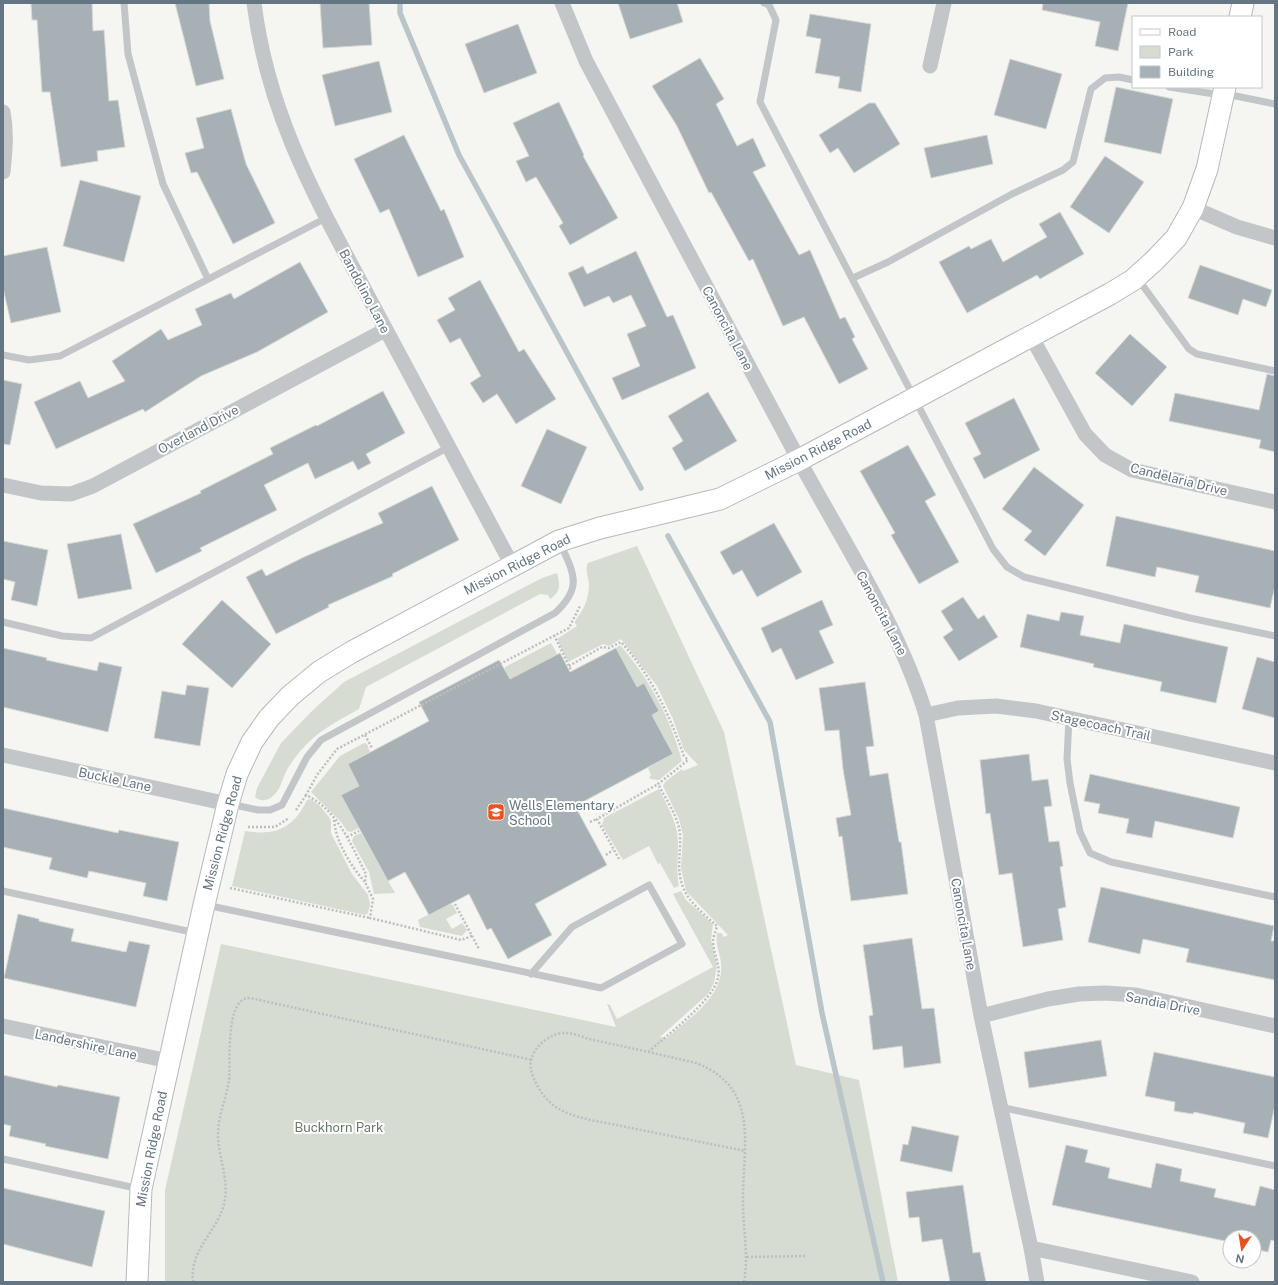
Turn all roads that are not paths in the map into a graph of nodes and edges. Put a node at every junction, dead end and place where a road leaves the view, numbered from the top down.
1 (124, 3) edge
2 (254, 3) edge
3 (562, 3) edge
4 (764, 3) edge
5 (944, 3) edge
6 (1243, 3) edge
7 (1240, 16) edge
8 (930, 66) dead end
9 (1132, 80) edge
10 (1180, 88) edge
11 (1224, 92) edge
12 (1275, 104) edge
13 (3, 112) edge
14 (3, 172) edge
15 (1193, 208) junction
16 (326, 218) junction
17 (1275, 238) edge
18 (1136, 277) junction
19 (853, 278) junction
20 (208, 279) junction
21 (385, 330) junction
22 (1031, 336) junction
23 (3, 355) edge
24 (1275, 371) edge
25 (916, 398) junction
26 (449, 447) junction
27 (799, 460) junction
28 (3, 485) edge
29 (1275, 502) edge
30 (559, 540) junction
31 (512, 565) junction
32 (3, 622) edge
33 (1275, 636) edge
34 (926, 715) junction
35 (1069, 718) junction
36 (3, 755) edge
37 (1275, 763) edge
38 (228, 804) junction
39 (3, 891) edge
40 (1275, 897) edge
41 (204, 905) junction
42 (198, 933) junction
43 (532, 974) junction
44 (981, 1016) junction
45 (3, 1026) edge
46 (1275, 1026) edge
47 (169, 1062) junction
48 (1000, 1107) junction
49 (3, 1160) edge
50 (1275, 1166) edge
51 (141, 1189) junction
52 (1031, 1248) junction
53 (138, 1282) edge
54 (1037, 1282) edge
55 (1192, 1282) edge

1 - 20 lane
2 - 16 street, Bandolino Lane
3 - 27 street, Canoncita Lane
4 - 19 lane
5 - 8 street
6 - 7 street
9 - 19 lane
10 - 11 lane
11 - 12 lane
11 - 15 street, Mission Ridge Road
13 - 14 street
15 - 17 street
15 - 18 street, Mission Ridge Road
16 - 20 lane
16 - 21 street, Bandolino Lane
18 - 22 street, Mission Ridge Road
18 - 24 lane
19 - 25 lane
20 - 23 lane
21 - 26 street, Bandolino Lane
21 - 28 street, Overland Drive
22 - 25 street, Mission Ridge Road
22 - 29 street, Candelaria Drive
25 - 27 street, Mission Ridge Road
25 - 33 lane
26 - 31 street, Bandolino Lane
26 - 32 lane
27 - 30 street, Mission Ridge Road
27 - 34 street, Canoncita Lane
30 - 31 street, Mission Ridge Road
30 - 38 lane
31 - 38 street, Mission Ridge Road
34 - 35 street, Stagecoach Trail
34 - 44 street, Canoncita Lane
35 - 37 street, Stagecoach Trail
35 - 40 lane
36 - 38 street, Buckle Lane
38 - 41 street, Mission Ridge Road
39 - 42 lane
41 - 42 street, Mission Ridge Road
41 - 43 lane
42 - 47 street, Mission Ridge Road
43 - 43 lane
44 - 46 street, Sandia Drive
44 - 48 street, Canoncita Lane
45 - 47 street, Landershire Lane
47 - 51 street, Mission Ridge Road
48 - 50 lane
48 - 52 street, Canoncita Lane
49 - 51 lane
51 - 53 street, Mission Ridge Road
52 - 54 street, Canoncita Lane
52 - 55 street

